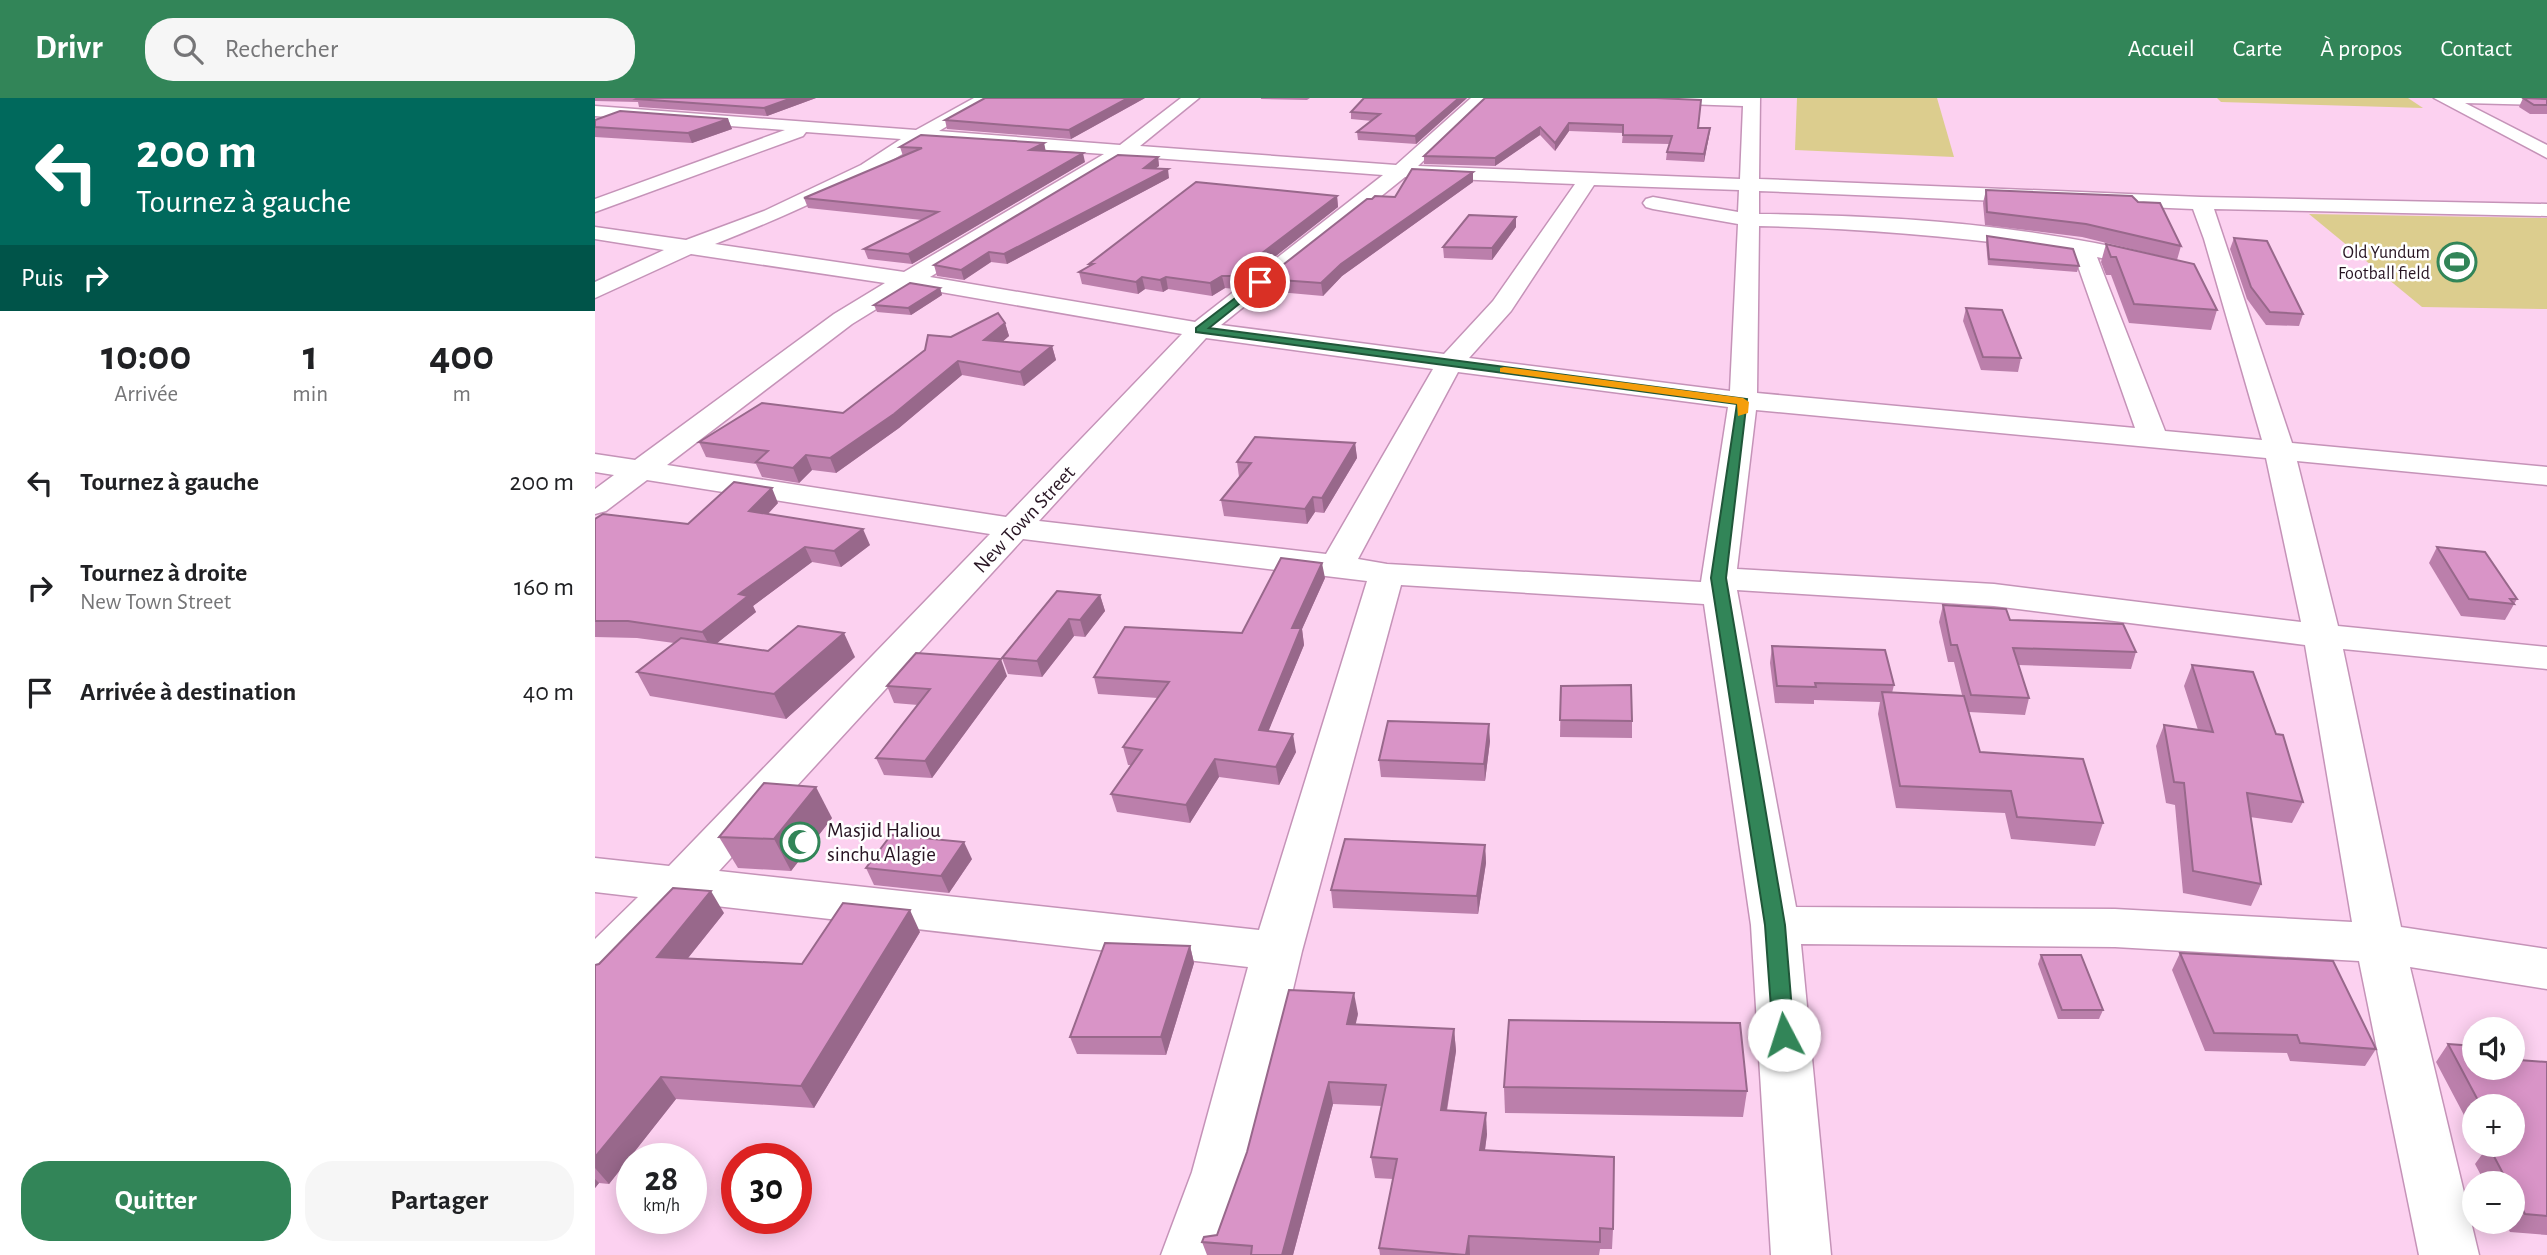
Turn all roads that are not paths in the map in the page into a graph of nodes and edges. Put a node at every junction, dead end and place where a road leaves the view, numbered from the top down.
1 (986, 98) edge
2 (1191, 98) edge
3 (1481, 98) edge
4 (1656, 98) edge
5 (2442, 98) edge
6 (2450, 98) edge
7 (1752, 99) edge
8 (2547, 100) edge
9 (739, 102) edge
10 (595, 111) edge
11 (697, 119) junction
12 (813, 127) junction
13 (921, 134) junction
14 (2543, 148) edge
15 (1124, 150) junction
16 (1401, 171) junction
17 (1587, 182) junction
18 (1748, 187) junction
19 (2046, 198) junction
20 (2201, 203) junction
21 (595, 205) edge
22 (2547, 210) edge
23 (1748, 220) junction
24 (595, 233) edge
25 (2071, 246) junction
26 (688, 247) junction
27 (2175, 268) edge
28 (2202, 275) edge
29 (909, 280) junction
30 (2228, 282) junction
31 (595, 291) edge
32 (1200, 330) junction
33 (1450, 363) junction
34 (1743, 402) junction
35 (2154, 440) junction
36 (2280, 452) junction
37 (595, 463) edge
38 (641, 469) junction
39 (2547, 476) edge
40 (595, 504) edge
41 (1017, 528) junction
42 (1337, 566) junction
43 (1387, 574) junction
44 (1719, 586) junction
45 (2322, 636) junction
46 (2547, 658) edge
47 (595, 875) edge
48 (679, 885) junction
49 (1775, 925) junction
50 (2380, 943) junction
51 (1277, 951) junction
52 (2547, 969) edge
53 (595, 970) edge
54 (1191, 1255) edge
55 (1801, 1255) edge
56 (2449, 1255) edge

1 - 13 street
2 - 15 street
3 - 16 street, New Town Street
4 - 7 street
5 - 14 street
6 - 8 street
7 - 18 street
9 - 11 street
10 - 11 street
11 - 12 street
12 - 13 street
12 - 21 street
13 - 15 street
13 - 26 street
15 - 16 street
15 - 29 street
16 - 17 street
16 - 32 street, New Town Street
17 - 18 street
17 - 23 street
17 - 33 street
18 - 19 street
18 - 23 street
19 - 20 street
19 - 25 street
20 - 22 street
20 - 30 street
23 - 25 street
23 - 34 street
24 - 26 street
25 - 27 street
25 - 35 street
26 - 29 street
26 - 31 street
28 - 30 street
29 - 32 street
29 - 38 street
30 - 36 street
32 - 33 street
32 - 41 street, New Town Street
33 - 34 street
33 - 42 street
34 - 35 street
34 - 44 street
35 - 36 street
36 - 39 street
36 - 45 street
37 - 38 street
38 - 40 street
38 - 41 street
41 - 42 street
41 - 48 street, New Town Street
42 - 43 street
43 - 44 street
43 - 51 street
44 - 45 street
44 - 49 street
45 - 46 street
45 - 50 street
47 - 48 street
48 - 51 street
48 - 53 street, New Town Street
49 - 50 street
49 - 55 street
50 - 52 street
50 - 56 street
51 - 54 street

